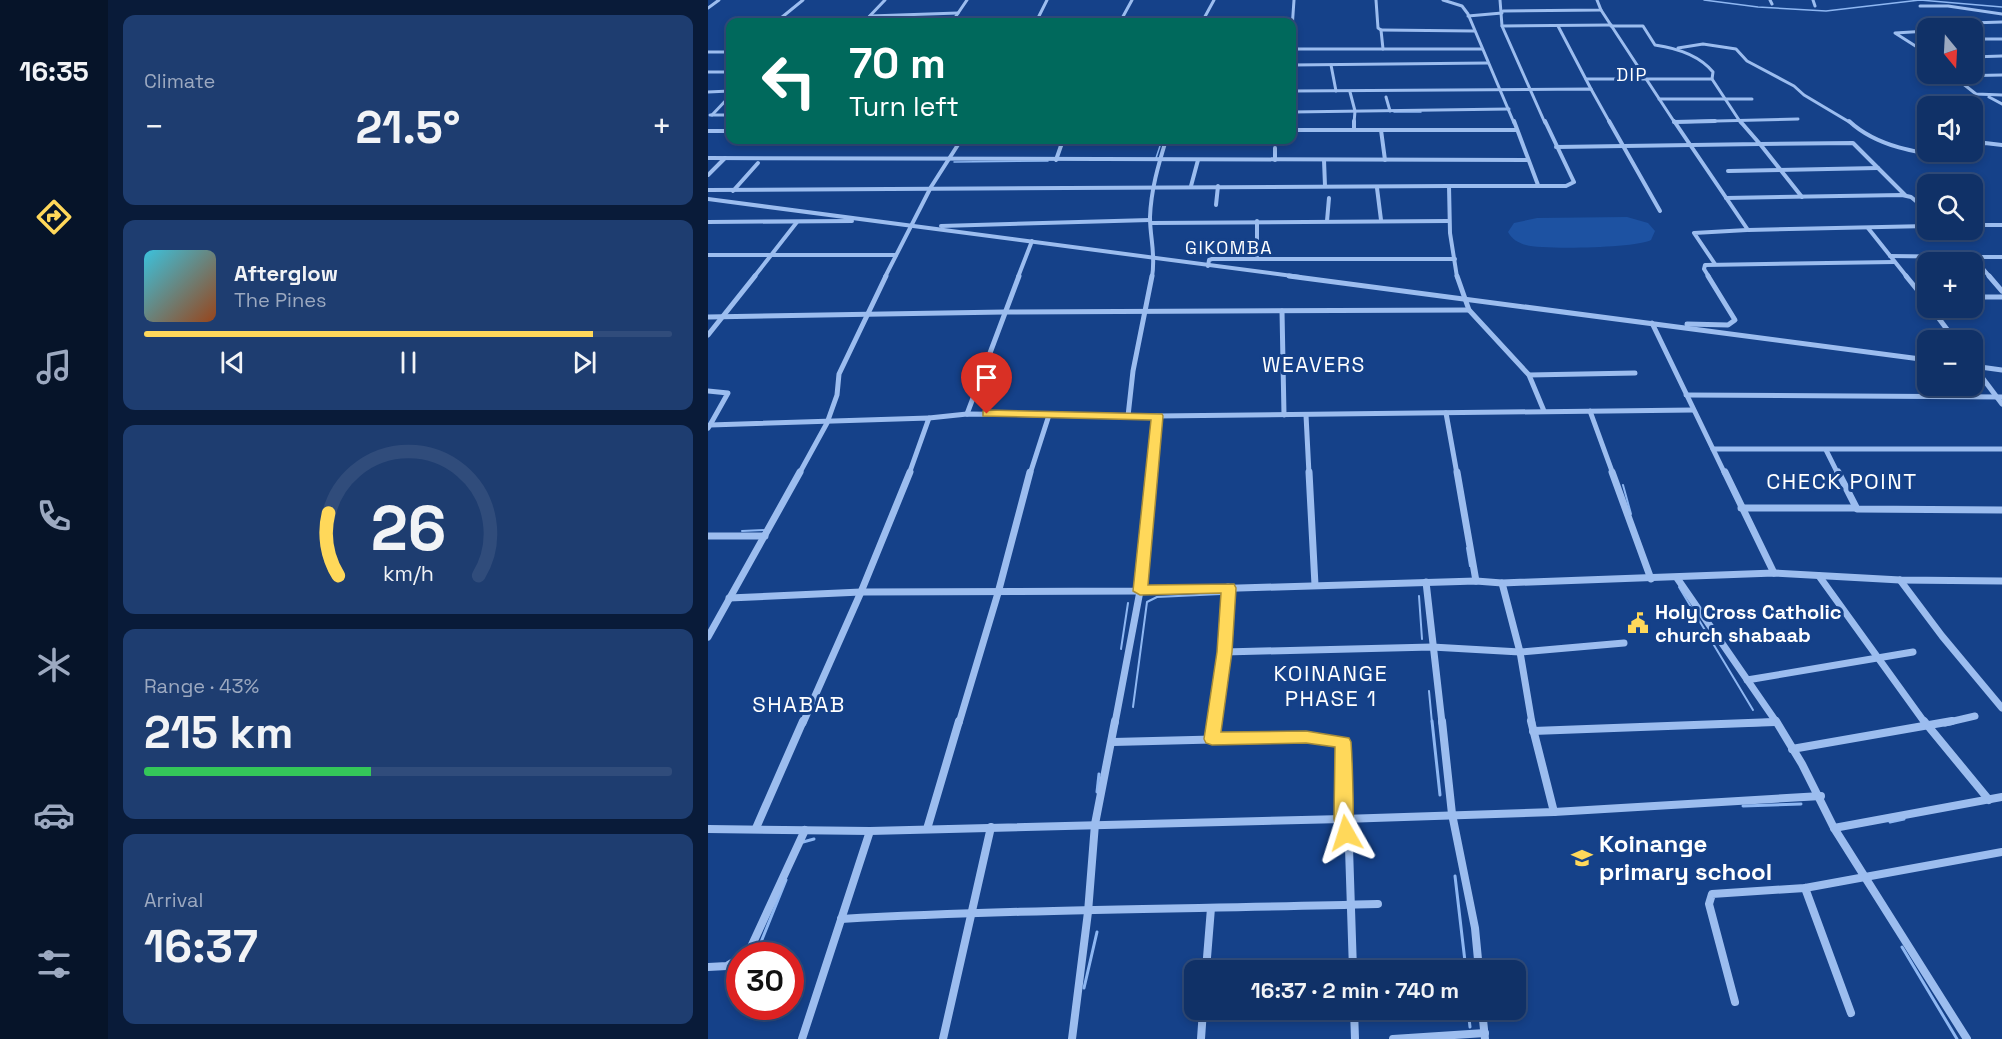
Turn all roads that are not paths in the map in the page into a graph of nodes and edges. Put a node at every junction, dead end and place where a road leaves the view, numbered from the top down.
1 (719, 0) edge
2 (803, 0) edge
3 (885, 0) edge
4 (967, 0) edge
5 (1047, 0) edge
6 (1132, 0) edge
7 (1214, 0) edge
8 (1294, 0) edge
9 (1376, 0) edge
10 (1443, 0) edge
11 (1500, 0) edge
12 (1597, 0) edge
13 (1813, 0) edge
14 (1815, 6) dead end
15 (1920, 6) dead end
16 (708, 8) edge
17 (1601, 10) junction
18 (1502, 12) junction
19 (958, 13) junction
20 (2002, 14) edge
21 (870, 16) joint
22 (1468, 16) junction
23 (781, 18) edge
24 (955, 18) edge
25 (1038, 18) edge
26 (1122, 18) edge
27 (1204, 18) edge
28 (1293, 18) edge
29 (2002, 22) edge
30 (1983, 23) edge
31 (1502, 26) junction
32 (1558, 26) junction
33 (1611, 26) junction
34 (1382, 30) junction
35 (1474, 31) junction
36 (1917, 32) edge
37 (1983, 39) edge
38 (2002, 39) edge
39 (1917, 47) edge
40 (1678, 48) junction
41 (1296, 49) edge
42 (1383, 49) junction
43 (1482, 49) junction
44 (708, 52) edge
45 (726, 52) edge
46 (1983, 57) edge
47 (2002, 57) edge
48 (1488, 63) junction
49 (1296, 65) edge
50 (1331, 65) junction
51 (708, 72) edge
52 (726, 72) edge
53 (1983, 75) edge
54 (2002, 75) edge
55 (1586, 79) junction
56 (1645, 79) junction
57 (1712, 79) junction
58 (1963, 84) edge
59 (1591, 89) junction
60 (1502, 90) junction
61 (1530, 90) junction
62 (1296, 91) edge
63 (1336, 91) junction
64 (708, 92) edge
65 (1350, 92) junction
66 (726, 94) edge
67 (1986, 95) junction
68 (2002, 95) edge
69 (1386, 97) dead end
70 (726, 98) edge
71 (1659, 99) junction
72 (1725, 99) junction
73 (1752, 99) dead end
74 (2002, 104) edge
75 (1509, 110) junction
76 (1355, 111) junction
77 (1390, 111) junction
78 (1296, 112) edge
79 (710, 115) edge
80 (726, 115) edge
81 (1798, 119) dead end
82 (1740, 120) junction
83 (1674, 122) junction
84 (1296, 130) edge
85 (1354, 130) junction
86 (1381, 130) junction
87 (1516, 130) junction
88 (708, 131) edge
89 (726, 131) edge
90 (958, 144) edge
91 (1062, 144) edge
92 (1165, 144) edge
93 (1760, 144) junction
94 (1690, 145) junction
95 (1622, 146) junction
96 (2002, 146) edge
97 (1556, 147) junction
98 (1275, 148) dead end
99 (708, 158) edge
100 (725, 158) junction
101 (1384, 159) junction
102 (947, 160) junction
103 (1056, 160) junction
104 (1160, 160) junction
105 (1198, 160) junction
106 (1275, 160) junction
107 (1324, 160) junction
108 (1527, 160) junction
109 (758, 164) dead end
110 (1878, 168) junction
111 (1781, 169) junction
112 (1728, 171) dead end
113 (708, 176) edge
114 (1191, 186) junction
115 (1218, 186) junction
116 (1326, 186) junction
117 (1449, 186) junction
118 (1538, 186) junction
119 (931, 187) junction
120 (1152, 187) junction
121 (1377, 188) dead end
122 (708, 190) edge
123 (733, 191) junction
124 (1906, 195) junction
125 (1802, 197) junction
126 (1329, 198) dead end
127 (1726, 198) junction
128 (708, 199) edge
129 (1917, 201) edge
130 (1216, 205) dead end
131 (1660, 211) dead end
132 (1381, 220) junction
133 (880, 221) junction
134 (1151, 221) junction
135 (1257, 221) junction
136 (1327, 221) junction
137 (1448, 221) junction
138 (708, 222) edge
139 (797, 222) junction
140 (912, 225) junction
141 (1983, 225) edge
142 (2002, 225) edge
143 (1917, 226) edge
144 (922, 227) junction
145 (1868, 228) junction
146 (1748, 230) junction
147 (1032, 241) junction
148 (770, 254) junction
149 (708, 255) edge
150 (896, 255) junction
151 (1890, 256) junction
152 (1917, 256) edge
153 (1983, 257) edge
154 (2002, 257) edge
155 (1155, 259) junction
156 (1257, 259) junction
157 (1455, 259) junction
158 (1894, 262) junction
159 (1715, 264) junction
160 (1208, 266) junction
161 (1983, 269) edge
162 (1917, 287) edge
163 (2002, 291) edge
164 (1983, 297) edge
165 (2002, 297) edge
166 (1464, 300) junction
167 (1469, 310) junction
168 (1147, 311) junction
169 (1282, 311) junction
170 (1004, 312) junction
171 (866, 314) junction
172 (708, 317) edge
173 (722, 317) junction
174 (1652, 323) junction
175 (1675, 326) junction
176 (708, 335) edge
177 (1917, 359) edge
178 (1983, 367) edge
179 (2002, 370) edge
180 (1635, 373) dead end
181 (1529, 375) junction
182 (1983, 377) edge
183 (708, 391) edge
184 (1686, 395) junction
185 (1999, 397) edge
186 (2002, 404) edge
187 (1693, 410) junction
188 (1544, 411) junction
189 (1590, 411) junction
190 (1446, 413) junction
191 (967, 414) junction
192 (1306, 414) junction
193 (1049, 415) junction
194 (1284, 415) junction
195 (1128, 416) junction
196 (1157, 416) junction
197 (929, 418) junction
198 (827, 423) junction
199 (709, 427) edge
200 (1713, 449) junction
201 (2002, 449) edge
202 (1826, 450) junction
203 (1741, 508) junction
204 (1855, 508) junction
205 (2002, 510) edge
206 (708, 536) edge
207 (765, 536) junction
208 (1774, 573) junction
209 (1819, 576) junction
210 (1677, 578) junction
211 (1651, 579) junction
212 (1900, 580) junction
213 (1476, 581) junction
214 (2002, 581) edge
215 (1426, 582) junction
216 (1502, 583) junction
217 (1315, 585) junction
218 (1228, 588) junction
219 (1140, 591) junction
220 (861, 592) junction
221 (998, 593) junction
222 (729, 598) junction
223 (708, 637) edge
224 (1624, 643) dead end
225 (1432, 647) junction
226 (1224, 652) junction
227 (1520, 652) junction
228 (1913, 652) dead end
229 (1876, 658) junction
230 (1747, 680) junction
231 (2002, 708) edge
232 (1976, 716) dead end
233 (1775, 722) junction
234 (1928, 727) junction
235 (1533, 731) junction
236 (1212, 739) junction
237 (1113, 742) junction
238 (1792, 748) junction
239 (1821, 796) junction
240 (2002, 798) edge
241 (1989, 800) junction
242 (1554, 812) junction
243 (1452, 814) junction
244 (1343, 819) junction
245 (1095, 824) junction
246 (991, 827) junction
247 (756, 828) junction
248 (1834, 828) junction
249 (708, 829) edge
250 (927, 829) junction
251 (805, 830) junction
252 (870, 831) junction
253 (2002, 852) edge
254 (1867, 877) junction
255 (1805, 888) junction
256 (1350, 904) junction
257 (1378, 904) dead end
258 (1211, 908) junction
259 (972, 912) junction
260 (1088, 912) junction
261 (841, 919) junction
262 (753, 942) edge
263 (1207, 960) edge
264 (1353, 960) edge
265 (1478, 960) edge
266 (726, 966) edge
267 (708, 967) edge
268 (1736, 1002) dead end
269 (1851, 1013) dead end
270 (1202, 1020) edge
271 (1354, 1020) edge
272 (1483, 1020) edge
273 (1485, 1036) edge
274 (802, 1039) edge
275 (944, 1039) edge
276 (1072, 1039) edge
277 (1201, 1039) edge
278 (1355, 1039) edge
279 (1394, 1039) edge
280 (1967, 1039) edge

1 - 16 street
2 - 23 street
3 - 21 street
4 - 19 street
5 - 25 street
6 - 26 street
7 - 27 street
8 - 28 street
9 - 34 street
10 - 22 street
11 - 18 street
12 - 17 street
13 - 14 street
15 - 20 street
17 - 18 street
17 - 33 street
18 - 22 street
18 - 31 street
19 - 21 street
19 - 24 street
22 - 35 street
29 - 30 street
31 - 32 street
31 - 61 street
32 - 33 street
32 - 55 street
33 - 40 street
33 - 56 street
34 - 35 street
34 - 42 street
35 - 43 street
36 - 39 street
37 - 38 street
40 - 57 street
40 - 96 street
41 - 42 street
42 - 43 street
43 - 48 street
44 - 45 street
46 - 47 street
48 - 50 street
48 - 60 street
49 - 50 street
50 - 63 street
51 - 52 street
53 - 54 street
55 - 56 street
55 - 59 street
56 - 57 street
56 - 71 street
57 - 72 street
58 - 67 street
59 - 61 street
59 - 95 street
60 - 61 street
60 - 65 street
60 - 75 street
61 - 97 street
62 - 63 street
63 - 65 street
64 - 66 street
65 - 76 street
67 - 68 street
67 - 74 street
69 - 77 street
70 - 79 street
71 - 72 street
71 - 83 street
72 - 73 street
72 - 82 street
75 - 77 street
75 - 87 street
76 - 77 street
76 - 78 street
76 - 85 street
79 - 80 street
81 - 82 street
82 - 83 street
82 - 93 street
83 - 94 street
84 - 85 street
85 - 86 street
86 - 87 street
86 - 101 street
87 - 108 street
88 - 89 street
90 - 102 street
91 - 103 street
92 - 104 street
93 - 94 street
93 - 110 street
93 - 111 street
94 - 95 street
94 - 127 street
95 - 97 street
95 - 131 street
97 - 118 street
98 - 106 street
99 - 100 street
100 - 102 street
100 - 113 street
101 - 107 street
101 - 108 street
102 - 103 street
102 - 119 street
103 - 104 street
104 - 105 street
104 - 120 street
105 - 106 street
105 - 114 street
106 - 107 street
107 - 116 street
108 - 118 street
109 - 123 street
110 - 111 street
110 - 124 street
111 - 112 street
111 - 125 street
114 - 115 street
114 - 120 street
115 - 116 street
115 - 130 street
116 - 117 street
117 - 118 street
117 - 137 street
119 - 120 street
119 - 123 street
119 - 140 street
120 - 134 street
121 - 132 street
122 - 123 street
124 - 125 street
124 - 129 street
125 - 127 street
126 - 136 street
127 - 146 street
128 - 133 street
132 - 136 street
132 - 137 street
133 - 139 street
133 - 140 street
134 - 135 street
134 - 144 street
134 - 155 street
135 - 136 street
135 - 156 street
137 - 157 street
138 - 139 street
139 - 148 street
140 - 144 street
140 - 150 street
141 - 142 street
143 - 145 street
144 - 147 street
145 - 146 street
145 - 151 street
146 - 159 street
147 - 155 street
147 - 170 street
148 - 149 street
148 - 150 street
148 - 173 street
150 - 171 street
151 - 152 street
151 - 158 street
153 - 154 street
155 - 160 street
155 - 168 street
156 - 157 street
156 - 160 street
157 - 166 street
158 - 159 street
158 - 162 street
159 - 175 street
160 - 166 street
161 - 163 street
164 - 165 street
166 - 167 street
166 - 174 street
167 - 169 street
167 - 181 street
168 - 169 street
168 - 170 street
168 - 195 street
169 - 194 street
170 - 171 street
170 - 191 street
171 - 173 street
171 - 198 street
172 - 173 street
173 - 176 street
174 - 175 street
174 - 184 street
175 - 177 street
178 - 179 street
180 - 181 street
181 - 188 street
182 - 185 street
183 - 199 street
184 - 185 street
184 - 187 street
185 - 186 street
187 - 189 street
187 - 200 street
188 - 189 street
188 - 190 street
189 - 211 street
190 - 192 street
190 - 213 street
191 - 193 street
191 - 197 street
192 - 194 street
192 - 217 street
193 - 195 street
193 - 221 street
194 - 196 street
195 - 196 street
196 - 219 street
197 - 198 street
197 - 220 street
198 - 199 street
198 - 207 street
200 - 202 street
200 - 203 street
201 - 202 street
202 - 204 street
203 - 204 street
203 - 208 street
204 - 205 street
206 - 207 street
207 - 222 street
208 - 209 street
208 - 210 street
209 - 212 street
209 - 229 street
210 - 211 street
210 - 230 street
211 - 216 street
212 - 214 street
212 - 231 street
213 - 215 street
213 - 216 street
215 - 217 street
215 - 225 street
216 - 227 street
217 - 218 street
218 - 219 street
218 - 226 street
219 - 221 street
219 - 237 street
220 - 221 street
220 - 222 street
220 - 247 street
221 - 250 street
222 - 223 street
224 - 227 street
225 - 226 street
225 - 227 street
225 - 243 street
226 - 236 street
227 - 235 street
228 - 229 street
229 - 230 street
229 - 234 street
230 - 233 street
232 - 234 street
233 - 235 street
233 - 238 street
234 - 238 street
234 - 241 street
235 - 242 street
236 - 237 street
236 - 244 street
237 - 245 street
238 - 239 street
239 - 242 street
239 - 248 street
240 - 241 street
241 - 248 street
242 - 243 street
243 - 244 street
243 - 265 street
244 - 245 street
244 - 256 street
245 - 246 street
245 - 260 street
246 - 250 street
246 - 259 street
247 - 249 street
247 - 251 street
248 - 254 street
250 - 252 street
251 - 252 street
251 - 262 street
252 - 261 street
253 - 254 street
254 - 255 street
254 - 280 street
255 - 268 street
255 - 269 street
256 - 257 street
256 - 258 street
256 - 264 street
258 - 260 street
258 - 263 street
259 - 260 street
259 - 261 street
259 - 275 street
260 - 276 street
261 - 274 street
266 - 267 street
270 - 277 street
271 - 278 street
272 - 273 street
273 - 279 street

